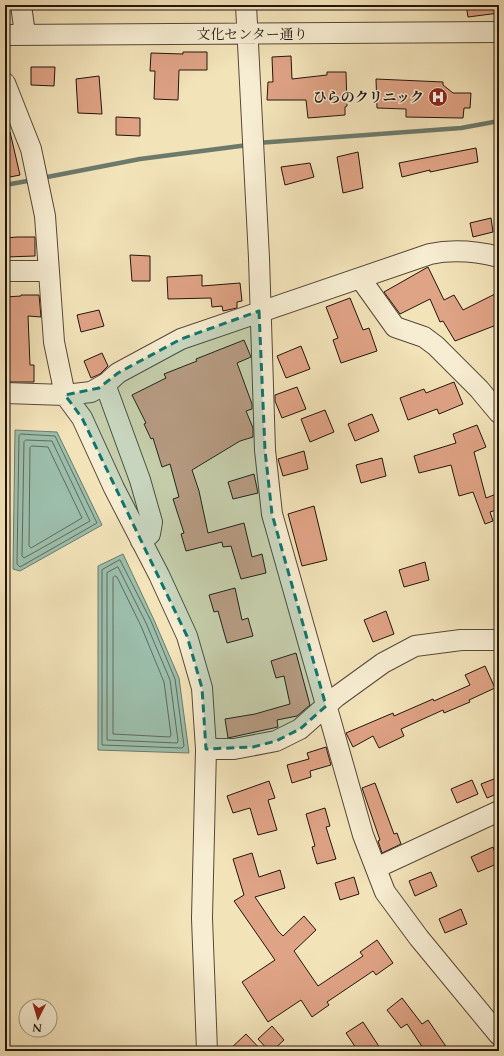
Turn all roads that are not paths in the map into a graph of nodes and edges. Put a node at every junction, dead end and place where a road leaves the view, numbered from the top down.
1 (21, 5) edge
2 (246, 5) edge
3 (499, 32) edge
4 (25, 34) junction
5 (248, 34) junction
6 (5, 35) edge
7 (5, 83) edge
8 (499, 257) edge
9 (49, 271) junction
10 (5, 272) edge
11 (360, 278) junction
12 (259, 311) junction
13 (105, 384) junction
14 (5, 393) edge
15 (65, 395) junction
16 (499, 413) edge
17 (141, 541) junction
18 (499, 640) edge
19 (326, 706) junction
20 (206, 749) junction
21 (499, 811) edge
22 (376, 868) junction
23 (497, 1029) edge
24 (207, 1051) edge

1 - 4 street
2 - 5 street
3 - 5 street, 文化センター通り
4 - 5 street, 文化センター通り
4 - 6 street, 文化センター通り
5 - 12 street
7 - 9 street
8 - 11 street
9 - 10 street
9 - 15 street
11 - 12 street
11 - 16 street
12 - 13 street
12 - 19 street
13 - 15 street
13 - 17 street
14 - 15 street
15 - 17 street
17 - 20 street
18 - 19 street
19 - 20 street
19 - 22 street
20 - 24 street
21 - 22 street
22 - 23 street

